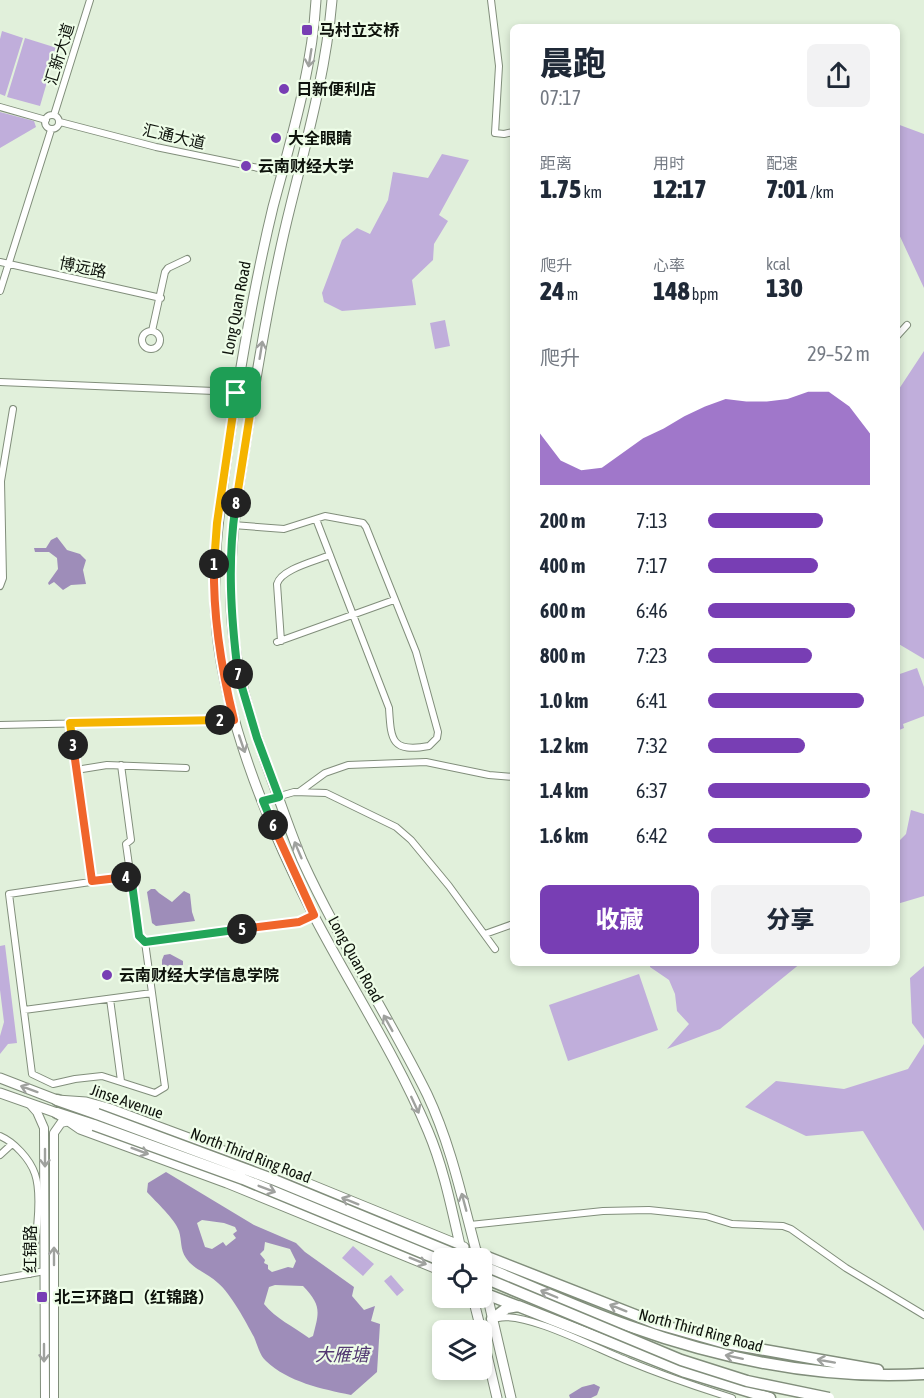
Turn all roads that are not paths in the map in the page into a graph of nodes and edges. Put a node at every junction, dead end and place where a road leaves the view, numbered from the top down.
1 (90, 0) edge
2 (316, 0) edge
3 (332, 0) edge
4 (491, 0) edge
5 (0, 107) edge
6 (54, 115) junction
7 (45, 120) junction
8 (60, 122) junction
9 (51, 130) junction
10 (510, 133) edge
11 (283, 173) junction
12 (188, 260) dead end
13 (0, 262) edge
14 (8, 264) junction
15 (0, 291) edge
16 (161, 298) junction
17 (907, 325) dead end
18 (152, 331) dead end
19 (900, 333) edge
20 (0, 382) edge
21 (236, 393) junction
22 (253, 395) junction
23 (13, 409) dead end
24 (316, 519) junction
25 (233, 525) junction
26 (330, 555) junction
27 (0, 586) edge
28 (394, 600) junction
29 (353, 615) junction
30 (234, 720) junction
31 (70, 723) junction
32 (0, 725) edge
33 (121, 765) junction
34 (186, 768) dead end
35 (76, 770) junction
36 (510, 777) edge
37 (299, 792) junction
38 (279, 797) junction
39 (263, 801) junction
40 (131, 876) junction
41 (92, 881) junction
42 (314, 915) junction
43 (510, 925) edge
44 (485, 934) junction
45 (145, 942) junction
46 (495, 949) dead end
47 (152, 993) junction
48 (110, 999) junction
49 (24, 1010) junction
50 (0, 1078) edge
51 (121, 1082) junction
52 (0, 1093) edge
53 (57, 1100) junction
54 (30, 1104) junction
55 (57, 1113) junction
56 (79, 1120) junction
57 (95, 1120) junction
58 (67, 1121) junction
59 (0, 1136) edge
60 (12, 1143) junction
61 (0, 1155) edge
62 (453, 1219) junction
63 (404, 1224) junction
64 (470, 1225) junction
65 (433, 1234) junction
66 (460, 1245) junction
67 (440, 1248) edge
68 (461, 1248) edge
69 (465, 1248) edge
70 (476, 1248) edge
71 (393, 1251) junction
72 (432, 1257) edge
73 (492, 1261) edge
74 (432, 1268) edge
75 (492, 1270) edge
76 (45, 1271) junction
77 (30, 1274) junction
78 (0, 1279) edge
79 (492, 1281) edge
80 (492, 1295) edge
81 (518, 1306) junction
82 (489, 1308) edge
83 (924, 1315) edge
84 (492, 1319) junction
85 (924, 1374) edge
86 (905, 1375) junction
87 (492, 1380) edge
88 (45, 1398) edge
89 (54, 1398) edge
90 (496, 1398) edge
91 (511, 1398) edge
92 (732, 1398) edge
93 (770, 1398) edge
94 (829, 1398) edge

1 - 6 street, 汇新大道
2 -> 11 main road, Long Quan Road
22 -> 3 main road, Long Quan Road
4 - 10 street
5 - 7 street
6 - 7 street
6 - 8 street
7 - 9 street
8 - 9 street
8 - 11 street, 汇通大道
9 - 14 street
11 - 21 main road, Long Quan Road
12 - 16 street
13 - 14 street, 博远路
14 - 15 street
14 - 16 street, 博远路
16 - 18 street
17 - 19 street
20 - 21 street
21 - 22 street
21 - 30 main road, Long Quan Road
22 - 25 main road, Long Quan Road
23 - 27 street
24 - 25 street
24 - 26 street
24 - 28 street
25 - 38 main road, Long Quan Road
26 - 29 street
26 - 29 street
28 - 29 street
28 - 29 street
30 - 31 street
30 -> 39 main road, Long Quan Road
31 - 32 street
31 - 35 street
33 - 34 street
33 - 35 street
33 - 40 street
35 - 41 street
36 - 37 street
37 - 38 street
37 - 44 street
38 - 39 street
64 -> 38 main road, Long Quan Road
39 - 42 main road, Long Quan Road
40 - 41 street
40 - 45 street
41 - 49 street
42 - 45 street
42 -> 62 main road, Long Quan Road
43 - 44 street
44 - 46 street
45 - 47 street
47 - 48 street
47 - 51 street
48 - 49 street
48 - 51 street
49 - 51 street
53 -> 50 main road, Jinse Avenue
52 - 54 main road
53 - 57 highway, North Third Ring Road
63 -> 53 main road, Jinse Avenue
54 - 55 main road
54 -> 76 street, 红锦路
55 - 56 highway, North Third Ring Road
55 - 58 main road
56 - 57 highway, North Third Ring Road
56 - 58 street
57 - 67 highway, North Third Ring Road, bridge
57 -> 72 highway, North Third Ring Road, bridge
58 -> 71 main road
89 -> 58 street, 红锦路
59 - 60 street
60 - 61 street
60 - 77 street
62 - 65 main road
62 - 66 main road, Long Quan Road
63 - 65 main road, Jinse Avenue
63 - 71 main road
64 - 70 main road, Long Quan Road
64 - 83 street
65 - 66 main road, Jinse Avenue
66 - 68 main road, Long Quan Road
66 - 69 main road, Jinse Avenue
71 -> 74 main road
86 -> 73 highway
86 -> 75 highway, North Third Ring Road
76 - 77 street
76 -> 88 street, 红锦路
77 - 78 street
79 - 94 highway, North Third Ring Road, bridge
80 - 81 highway
81 - 84 highway
81 - 93 highway
82 - 84 main road
84 - 91 main road
84 - 92 street
85 - 86 highway, North Third Ring Road
87 - 90 main road

